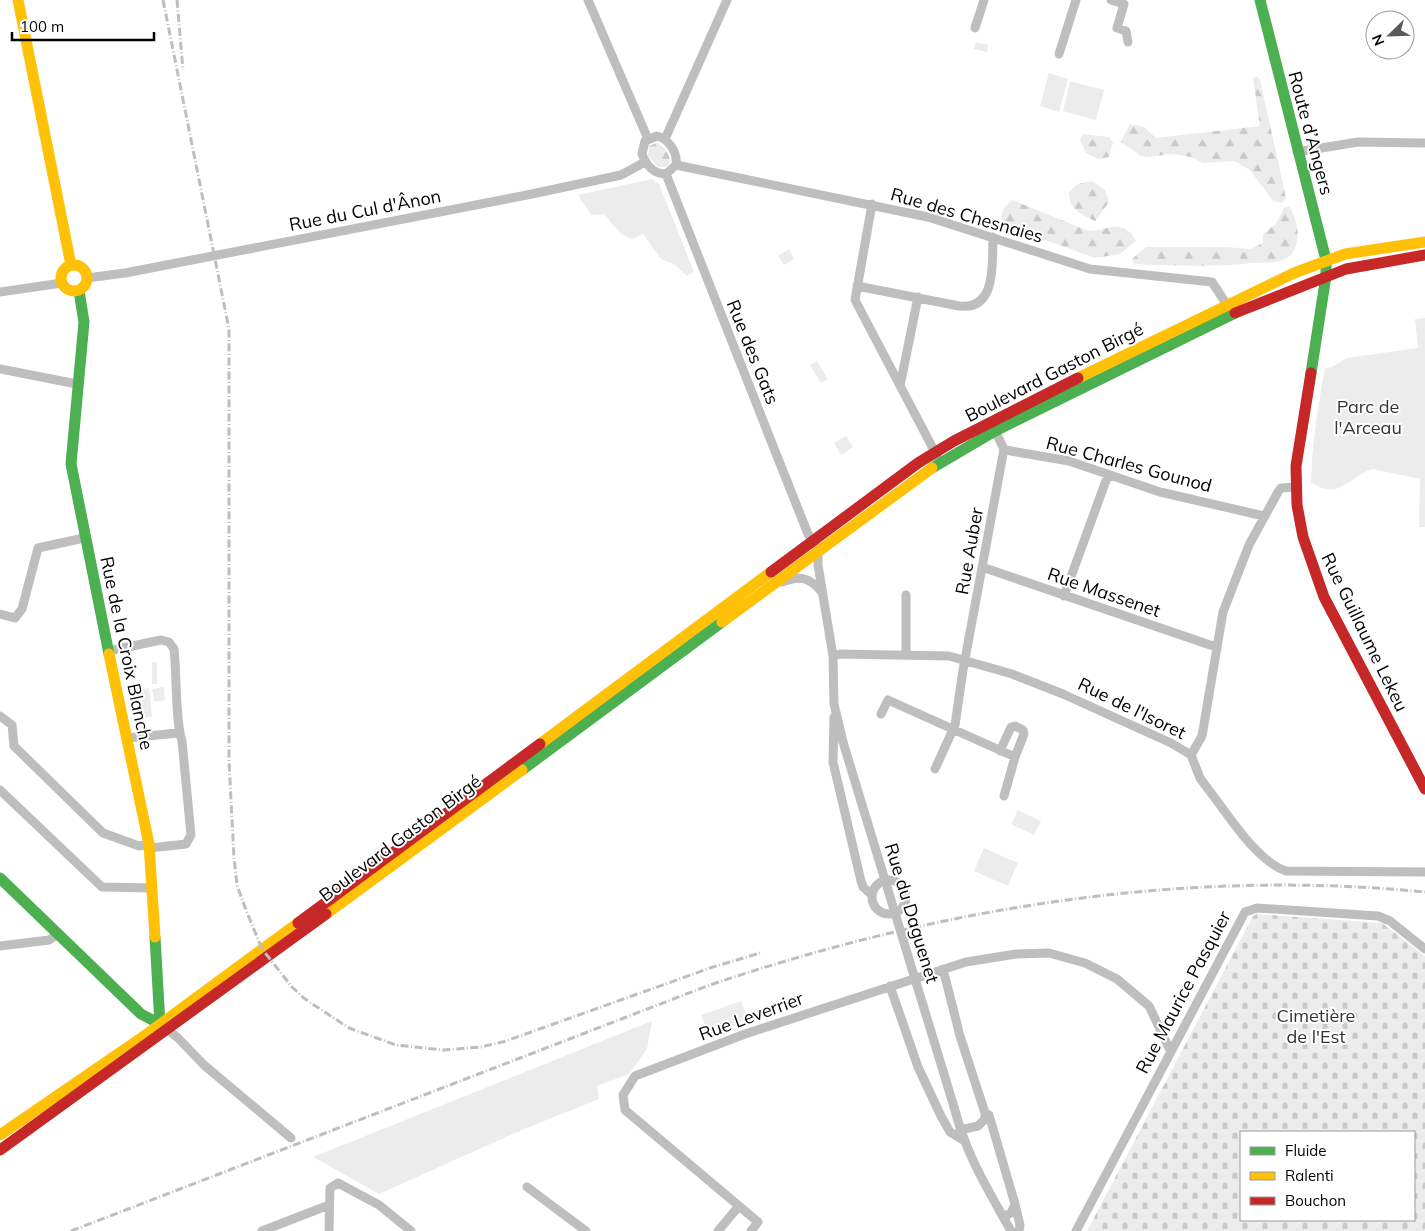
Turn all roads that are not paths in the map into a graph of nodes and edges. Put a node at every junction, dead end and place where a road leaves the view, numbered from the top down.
1 (18, 0) edge
2 (588, 0) edge
3 (727, 0) edge
4 (984, 0) edge
5 (1076, 0) edge
6 (1114, 0) edge
7 (1260, 0) edge
8 (975, 28) dead end
9 (1128, 42) dead end
10 (1059, 54) dead end
11 (648, 138) junction
12 (665, 139) junction
13 (1425, 143) edge
14 (1297, 152) junction
15 (645, 162) junction
16 (676, 165) junction
17 (666, 174) junction
18 (872, 204) junction
19 (993, 238) junction
20 (1425, 242) edge
21 (1425, 256) edge
22 (1326, 260) junction
23 (71, 265) junction
24 (1326, 276) junction
25 (87, 278) junction
26 (62, 283) junction
27 (857, 286) junction
28 (79, 290) junction
29 (0, 292) edge
30 (918, 298) junction
31 (1230, 310) junction
32 (0, 369) edge
33 (77, 384) junction
34 (900, 386) junction
35 (995, 431) junction
36 (1004, 449) junction
37 (938, 458) junction
38 (1108, 474) junction
39 (1296, 487) junction
40 (1264, 516) junction
41 (84, 538) junction
42 (815, 546) junction
43 (982, 567) junction
44 (776, 584) junction
45 (822, 592) junction
46 (906, 595) dead end
47 (1064, 596) junction
48 (0, 614) edge
49 (1216, 647) junction
50 (108, 651) junction
51 (906, 655) junction
52 (833, 656) junction
53 (965, 660) junction
54 (834, 704) junction
55 (881, 714) dead end
56 (0, 716) edge
57 (954, 729) junction
58 (178, 733) junction
59 (127, 738) junction
60 (1000, 750) junction
61 (1191, 755) junction
62 (1015, 757) junction
63 (935, 769) dead end
64 (1422, 774) edge
65 (1425, 789) edge
66 (0, 790) edge
67 (1004, 796) dead end
68 (149, 846) junction
69 (1425, 872) edge
70 (0, 878) edge
71 (153, 888) junction
72 (872, 895) dead end
73 (57, 935) junction
74 (0, 946) edge
75 (1425, 949) edge
76 (943, 969) junction
77 (890, 986) junction
78 (164, 1027) junction
79 (1170, 1050) junction
80 (985, 1113) junction
81 (960, 1130) junction
82 (0, 1135) edge
83 (291, 1138) dead end
84 (963, 1140) junction
85 (0, 1150) edge
86 (527, 1187) dead end
87 (1015, 1204) junction
88 (329, 1206) junction
89 (739, 1206) junction
90 (1003, 1217) junction
91 (262, 1231) edge
92 (329, 1231) edge
93 (411, 1231) edge
94 (586, 1231) edge
95 (718, 1231) edge
96 (751, 1231) edge
97 (1011, 1231) edge
98 (1019, 1231) edge
99 (1076, 1231) edge

1 - 23 main road
2 - 11 street
3 - 12 street
4 - 8 street
5 - 10 street
6 - 9 street
7 - 14 main road, Route d’Angers
11 - 12 street
11 - 15 street
12 - 16 street
13 - 14 street
14 - 22 main road, Route d’Angers
15 - 17 street
15 - 25 street, Rue du Cul d'Ânon
16 - 17 street
16 - 18 street, Rue des Chesnaies
17 - 42 street, Rue des Gats
18 - 19 street, Rue des Chesnaies
18 - 27 street
19 - 30 street
19 - 31 street, Rue des Chesnaies
20 - 22 main road, Boulevard Gaston Birgé
21 - 24 main road, Boulevard Gaston Birgé
22 - 24 main road, Route d’Angers
22 - 31 main road, Boulevard Gaston Birgé
23 - 25 main road
23 - 26 main road
24 - 31 main road, Boulevard Gaston Birgé
24 - 39 main road, Rue Guillaume Lekeu
25 - 28 main road
26 - 28 main road
26 - 29 street
27 - 30 street
27 - 34 street
28 - 33 main road, Rue de la Croix Blanche
30 - 34 street
31 - 35 main road, Boulevard Gaston Birgé
31 - 37 main road, Boulevard Gaston Birgé
32 - 33 street
33 - 41 main road, Rue de la Croix Blanche
34 - 37 street
35 - 36 street
35 - 37 main road, Boulevard Gaston Birgé
36 - 38 street, Rue Charles Gounod
36 - 43 street, Rue Auber
37 - 42 main road, Boulevard Gaston Birgé
38 - 40 street, Rue Charles Gounod
38 - 47 street
39 - 40 street
39 - 64 main road, Rue Guillaume Lekeu
40 - 49 street
41 - 48 street
41 - 50 main road, Rue de la Croix Blanche
42 - 44 main road, Boulevard Gaston Birgé
42 - 45 street, Rue du Daguenet
42 - 78 main road, Boulevard Gaston Birgé
43 - 47 street, Rue Massenet
43 - 53 street, Rue Auber
44 - 45 street
44 - 78 main road, Boulevard Gaston Birgé
45 - 52 street, Rue du Daguenet
46 - 51 street
47 - 49 street, Rue Massenet
49 - 61 street
50 - 58 street
50 - 59 main road, Rue de la Croix Blanche
51 - 52 street, Rue de l'Isoret
51 - 53 street, Rue de l'Isoret
52 - 54 street, Rue du Daguenet
53 - 57 street, Rue Auber
53 - 61 street, Rue de l'Isoret
54 - 72 street
54 - 81 street, Rue du Daguenet, bridge
55 - 57 street
56 - 68 street
57 - 60 street
57 - 63 street, Rue Auber
58 - 59 street
58 - 68 street
59 - 68 main road, Rue de la Croix Blanche
60 - 62 street
60 - 62 street
61 - 69 street, Rue de l'Isoret
62 - 67 street
64 - 65 main road, Rue Guillaume Lekeu
66 - 71 street
68 - 71 main road, Rue de la Croix Blanche
70 - 73 main road
71 - 78 main road, Rue de la Croix Blanche
73 - 74 street
73 - 78 main road
75 - 79 street, Rue Maurice Pasquier
76 - 77 street, Rue Leverrier
76 - 79 street, Rue Leverrier
76 - 80 street
77 - 84 street
77 - 89 street, Rue Leverrier
78 - 82 main road, Boulevard Gaston Birgé
78 - 83 street
78 - 85 main road, Boulevard Gaston Birgé
79 - 99 street, Rue Maurice Pasquier
80 - 81 street
80 - 87 street
81 - 84 street, Rue du Daguenet
84 - 90 street, Rue du Daguenet
86 - 94 street
87 - 90 street
87 - 98 street
88 - 91 street
88 - 92 street
88 - 93 street
89 - 95 street
89 - 96 street
90 - 97 street, Rue du Daguenet

